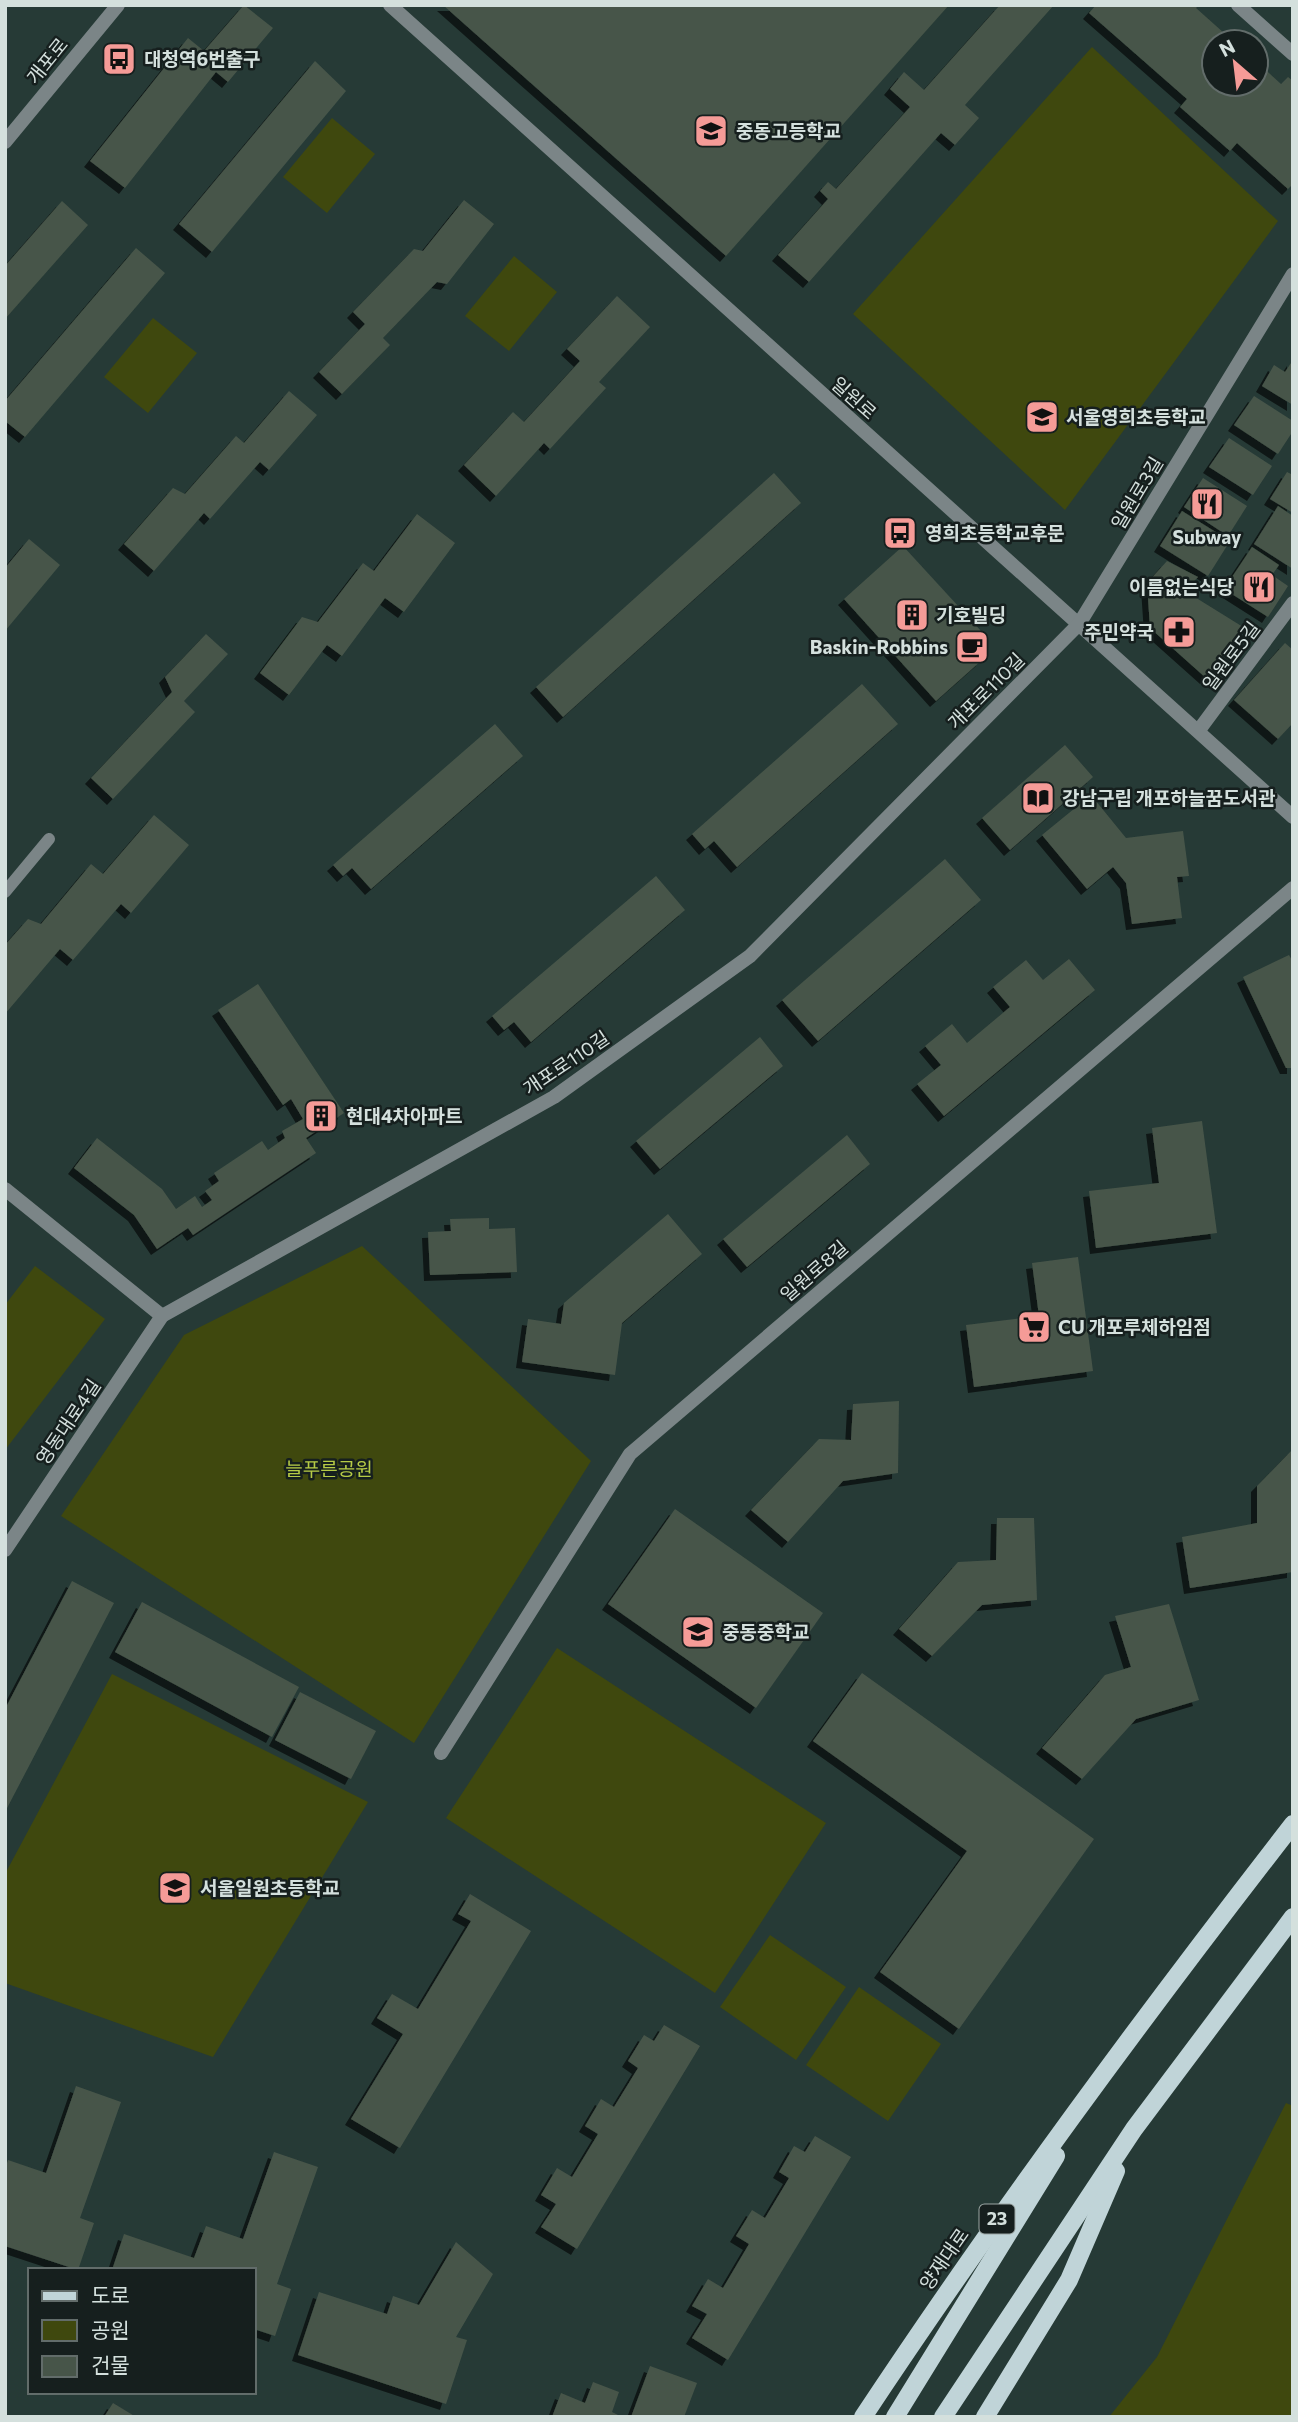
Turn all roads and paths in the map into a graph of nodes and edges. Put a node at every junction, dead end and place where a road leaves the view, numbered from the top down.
1 (118, 5) edge
2 (390, 5) edge
3 (1238, 5) edge
4 (1293, 54) edge
5 (5, 142) edge
6 (1293, 274) edge
7 (1293, 603) edge
8 (1288, 622) edge
9 (1079, 624) junction
10 (1199, 730) junction
11 (1293, 817) edge
12 (48, 839) dead end
13 (1293, 888) edge
14 (5, 892) edge
15 (5, 1189) edge
16 (162, 1316) junction
17 (5, 1550) edge
18 (441, 1753) dead end
19 (1293, 1824) edge
20 (1293, 1917) edge
21 (1137, 2025) junction
22 (1134, 2129) junction
23 (863, 2417) edge
24 (895, 2417) edge
25 (943, 2417) edge
26 (985, 2417) edge

1 - 5 street, 개포로
2 - 9 street, 일원로
3 - 4 street
6 - 9 street, 일원로3길
7 - 8 street, 일원로5길
8 - 10 street, 일원로5길
9 - 10 street, 일원로
9 - 16 street, 개포로110길
10 - 11 street, 일원로
12 - 14 lane
13 - 18 street, 일원로8길
15 - 16 street
16 - 17 street, 영동대로4길
19 - 21 main road, 양재대로 / 23
20 - 22 main road
21 - 23 main road, 양재대로 / 23
21 - 24 main road, 양재대로
22 - 25 main road
22 - 26 main road

